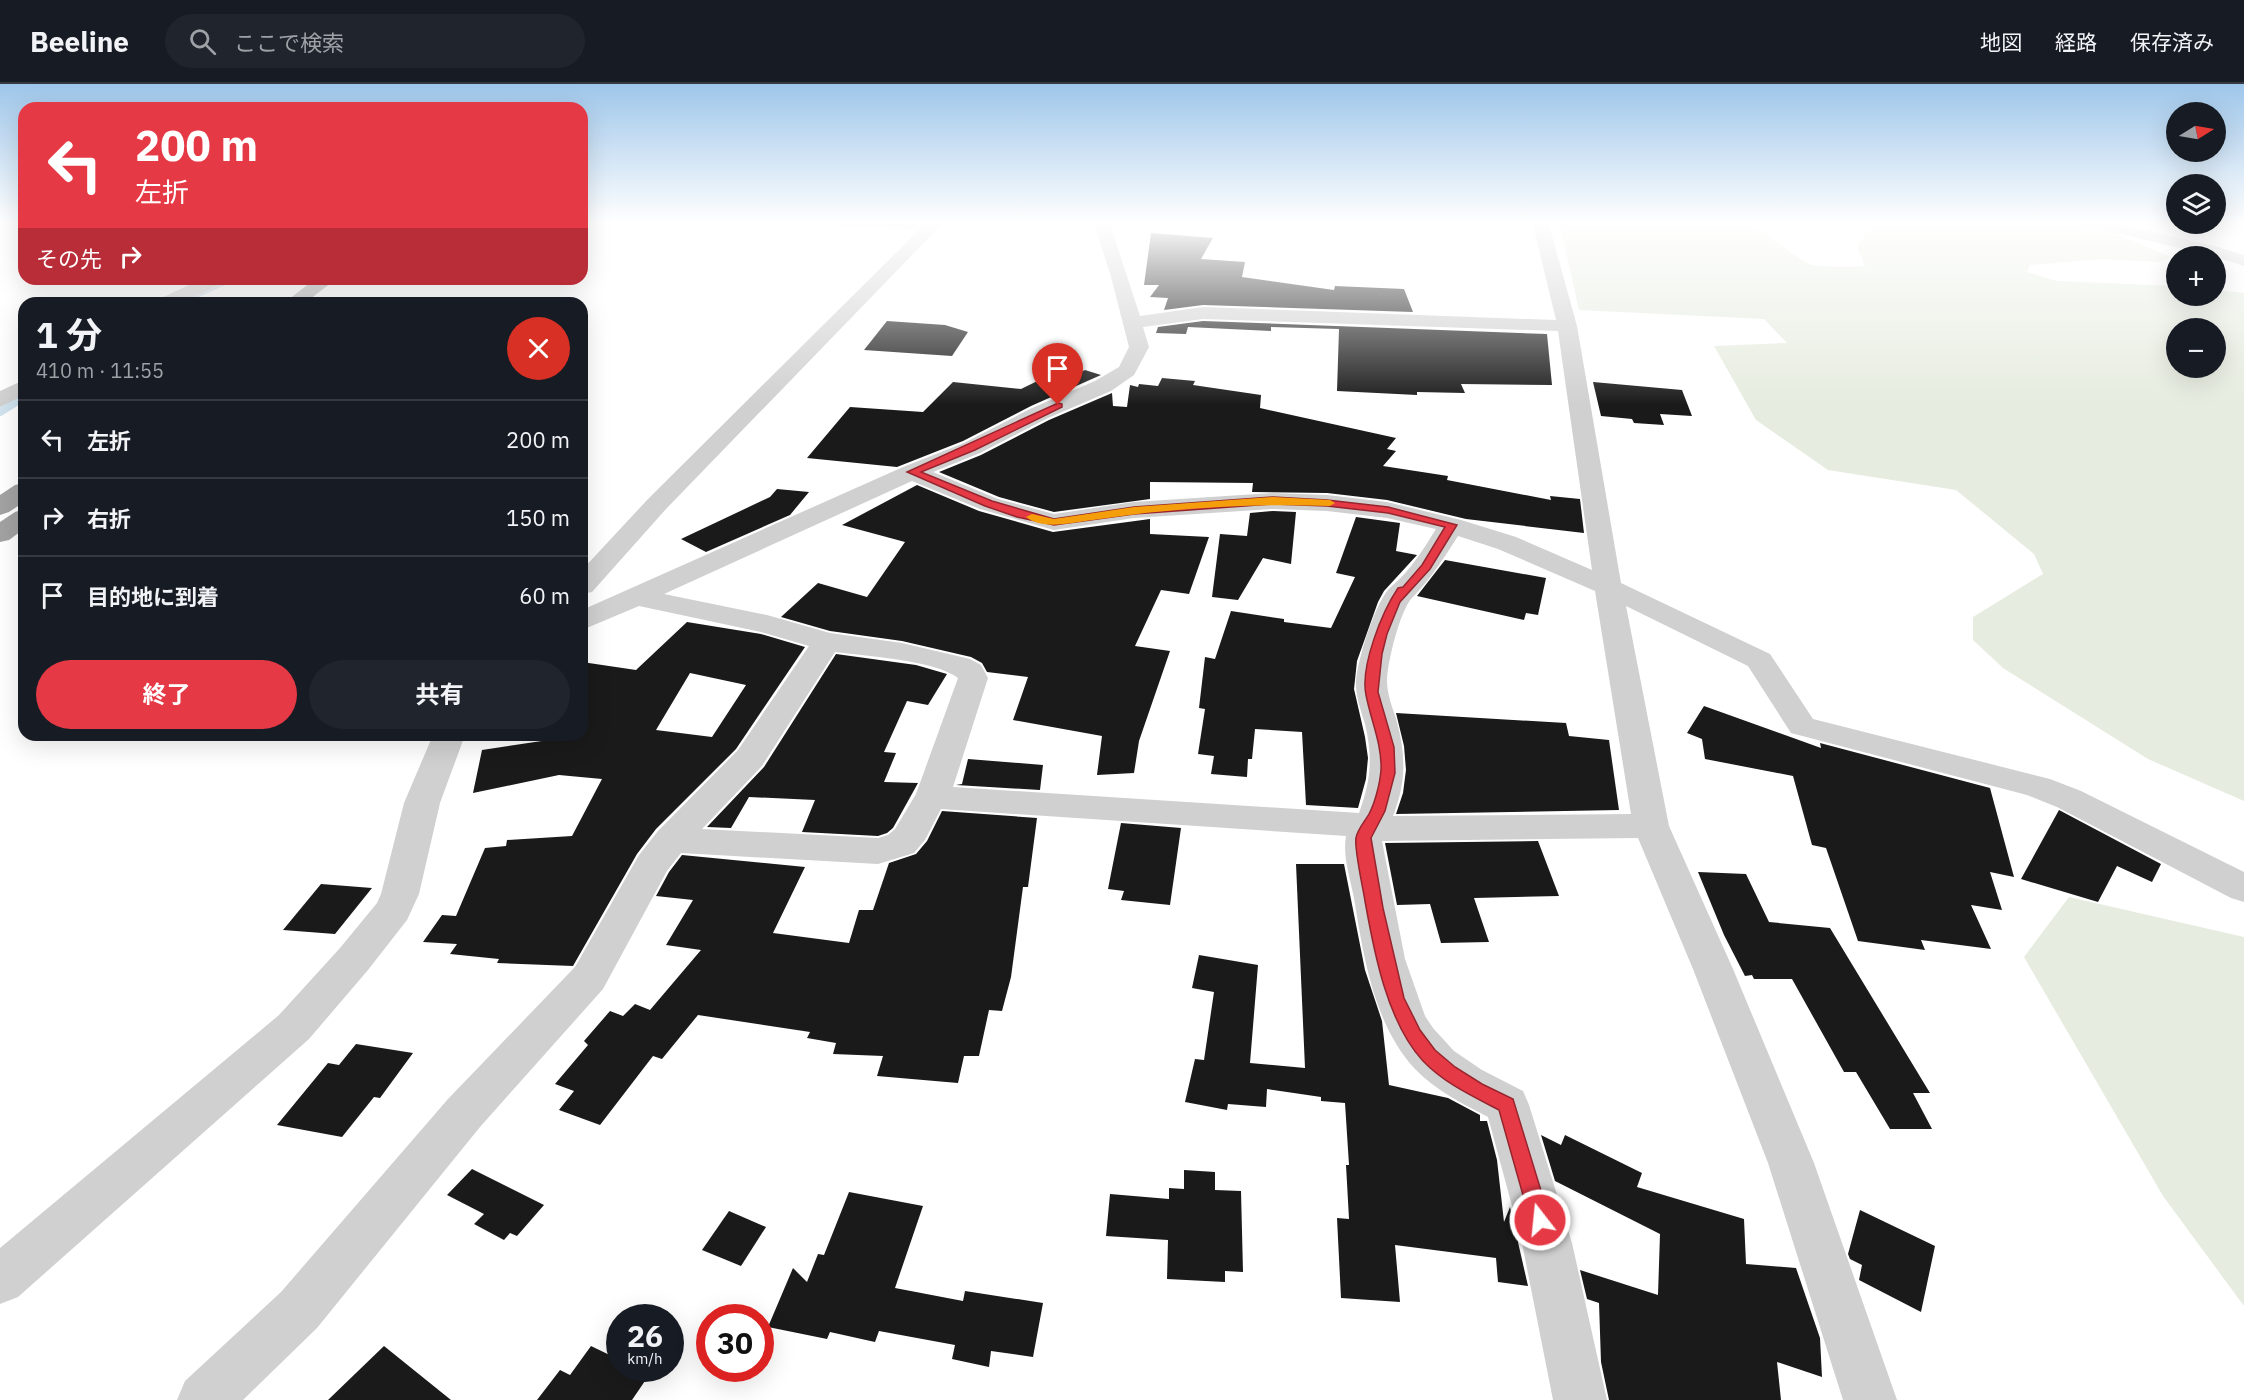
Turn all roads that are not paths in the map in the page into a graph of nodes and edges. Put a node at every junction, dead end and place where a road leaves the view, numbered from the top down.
1 (876, 282) edge
2 (1121, 282) edge
3 (1556, 282) edge
4 (203, 285) edge
5 (318, 285) edge
6 (346, 285) dead end
7 (178, 297) edge
8 (302, 297) edge
9 (329, 297) edge
10 (1134, 323) junction
11 (1567, 326) junction
12 (18, 390) edge
13 (0, 400) edge
14 (912, 472) junction
15 (18, 494) edge
16 (0, 507) edge
17 (18, 521) edge
18 (1452, 525) junction
19 (0, 534) edge
20 (588, 580) edge
21 (1608, 587) junction
22 (636, 597) junction
23 (588, 618) edge
24 (827, 642) junction
25 (447, 741) edge
26 (932, 797) junction
27 (1651, 826) junction
28 (1370, 828) junction
29 (671, 840) junction
30 (2244, 888) edge
31 (0, 1280) edge
32 (204, 1400) edge
33 (1580, 1400) edge
34 (1870, 1400) edge

1 - 20 street
2 - 10 street
3 - 11 street
4 - 7 street
5 - 8 highway
6 - 9 highway
10 - 11 street
10 - 14 street
11 - 21 street
12 - 13 street
14 - 18 street
14 - 22 street
15 - 16 highway
17 - 19 highway
18 - 21 street
18 - 28 street
21 - 27 street
21 - 30 street
22 - 23 street
22 - 24 street
24 - 26 street
24 - 29 street
25 - 31 street
26 - 28 street
26 - 29 street
27 - 28 street
27 - 34 street
28 - 33 street
29 - 32 street

